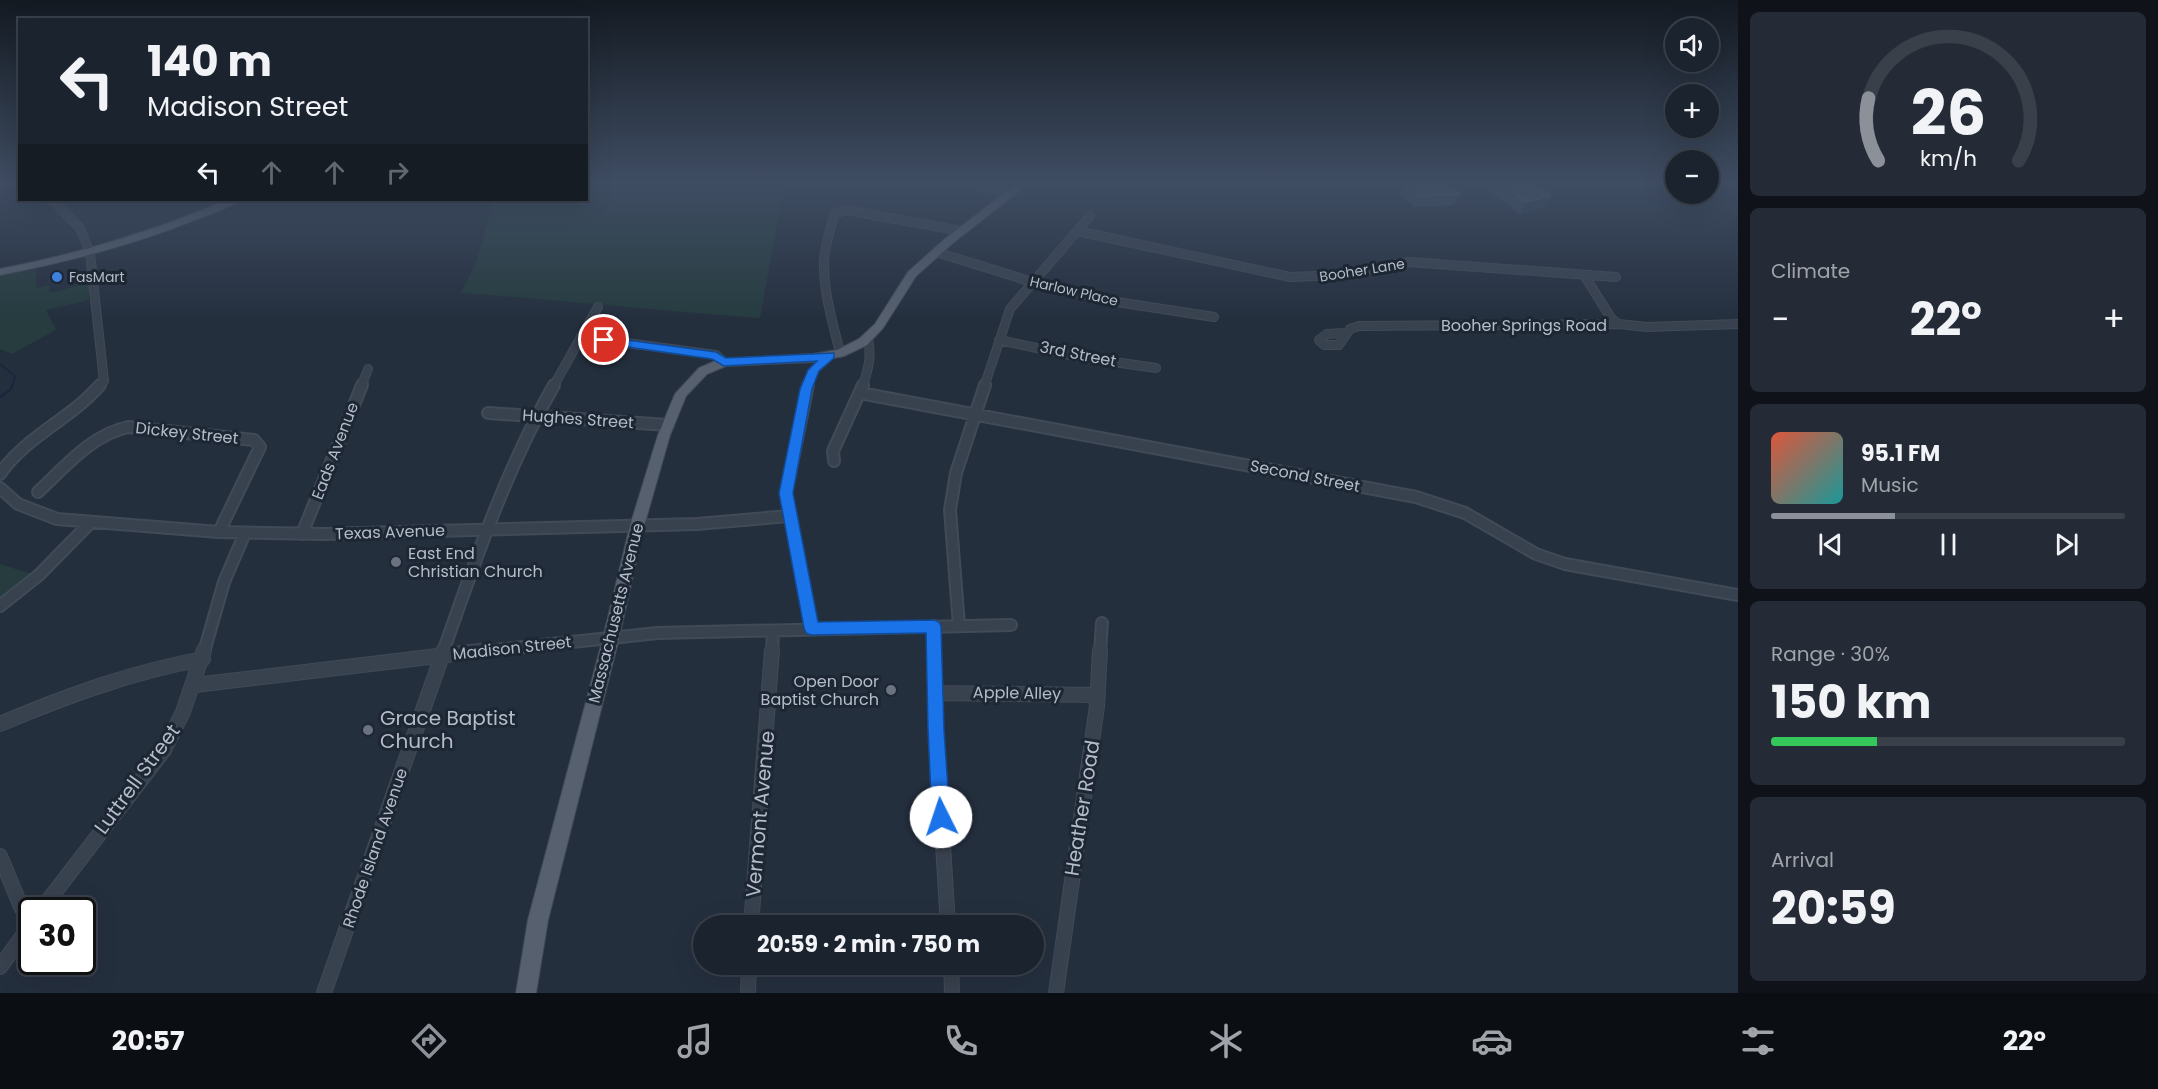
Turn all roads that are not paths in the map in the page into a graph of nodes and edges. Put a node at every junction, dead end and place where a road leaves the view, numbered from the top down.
1 (79, 227) edge
2 (169, 227) edge
3 (831, 227) edge
4 (942, 227) edge
5 (967, 227) edge
6 (1080, 227) edge
7 (962, 231) junction
8 (1077, 231) junction
9 (936, 252) junction
10 (90, 253) junction
11 (0, 272) edge
12 (1584, 275) junction
13 (1616, 278) dead end
14 (1031, 282) junction
15 (598, 307) dead end
16 (1214, 317) dead end
17 (1617, 323) junction
18 (1738, 324) edge
19 (1347, 333) dead end
20 (582, 337) junction
21 (868, 339) junction
22 (999, 340) junction
23 (835, 354) junction
24 (724, 362) junction
25 (1156, 368) dead end
26 (368, 369) dead end
27 (860, 393) junction
28 (488, 413) dead end
29 (536, 416) junction
30 (976, 416) junction
31 (668, 425) junction
32 (834, 461) dead end
33 (0, 474) edge
34 (0, 488) edge
35 (38, 492) dead end
36 (789, 516) junction
37 (90, 523) junction
38 (637, 526) junction
39 (488, 529) junction
40 (219, 532) junction
41 (245, 533) junction
42 (302, 534) junction
43 (1738, 595) edge
44 (0, 606) edge
45 (1102, 623) dead end
46 (1011, 625) dead end
47 (934, 626) junction
48 (959, 626) junction
49 (811, 628) junction
50 (773, 631) junction
51 (611, 638) junction
52 (442, 655) junction
53 (203, 659) junction
54 (195, 685) junction
55 (935, 693) junction
56 (1098, 695) junction
57 (0, 724) edge
58 (0, 856) edge
59 (51, 897) edge
60 (18, 899) edge
61 (752, 915) edge
62 (947, 915) edge
63 (18, 942) edge
64 (0, 966) edge
65 (749, 975) edge
66 (951, 975) edge
67 (324, 993) edge
68 (526, 993) edge
69 (748, 993) edge
70 (952, 993) edge
71 (1056, 993) edge

1 - 10 street
2 - 10 main road
3 - 23 street
4 - 7 street
5 - 7 main road
6 - 8 street
7 - 9 main road
8 - 12 street, Booher Lane
8 - 14 street
9 - 14 street, Harlow Place
9 - 21 main road
10 - 11 main road
10 - 33 street
12 - 13 street, Booher Lane
12 - 17 street
14 - 16 street, Harlow Place
14 - 22 street
15 - 20 street, Rhode Island Avenue
17 - 18 street, Booher Springs Road
17 - 19 street, Booher Springs Road
20 - 24 street
20 - 29 street, Rhode Island Avenue
21 - 23 main road, Massachusetts Avenue
21 - 27 street
22 - 25 street, 3rd Street
22 - 30 street
23 - 24 main road, Massachusetts Avenue
23 - 36 street
24 - 31 main road, Massachusetts Avenue
26 - 42 street, Eads Avenue
27 - 30 street, Second Street
27 - 32 street
28 - 29 street, Hughes Street
29 - 31 street, Hughes Street
29 - 39 street, Rhode Island Avenue
30 - 43 street, Second Street
30 - 48 street
31 - 38 main road, Massachusetts Avenue
34 - 37 street, Texas Avenue
35 - 40 street, Dickey Street
36 - 38 street, Texas Avenue
36 - 49 street
37 - 40 street, Texas Avenue
37 - 44 street
38 - 39 street, Texas Avenue
38 - 51 main road, Massachusetts Avenue
39 - 42 street, Texas Avenue
39 - 52 street, Rhode Island Avenue
40 - 41 street, Texas Avenue
41 - 42 street, Texas Avenue
41 - 53 street, Luttrell Street
45 - 56 street, Heather Road
46 - 48 street, Madison Street
47 - 48 street, Madison Street
47 - 49 street, Madison Street
47 - 55 street
49 - 50 street, Madison Street
50 - 51 street, Madison Street
50 - 61 street, Vermont Avenue
51 - 52 street, Madison Street
51 - 68 main road, Massachusetts Avenue
52 - 54 street, Madison Street
52 - 67 street, Rhode Island Avenue
53 - 54 street, Luttrell Street
53 - 57 street
54 - 59 street, Luttrell Street
55 - 56 street, Apple Alley
55 - 62 street
56 - 71 street, Heather Road
58 - 60 street
63 - 64 street
65 - 69 street
66 - 70 street

